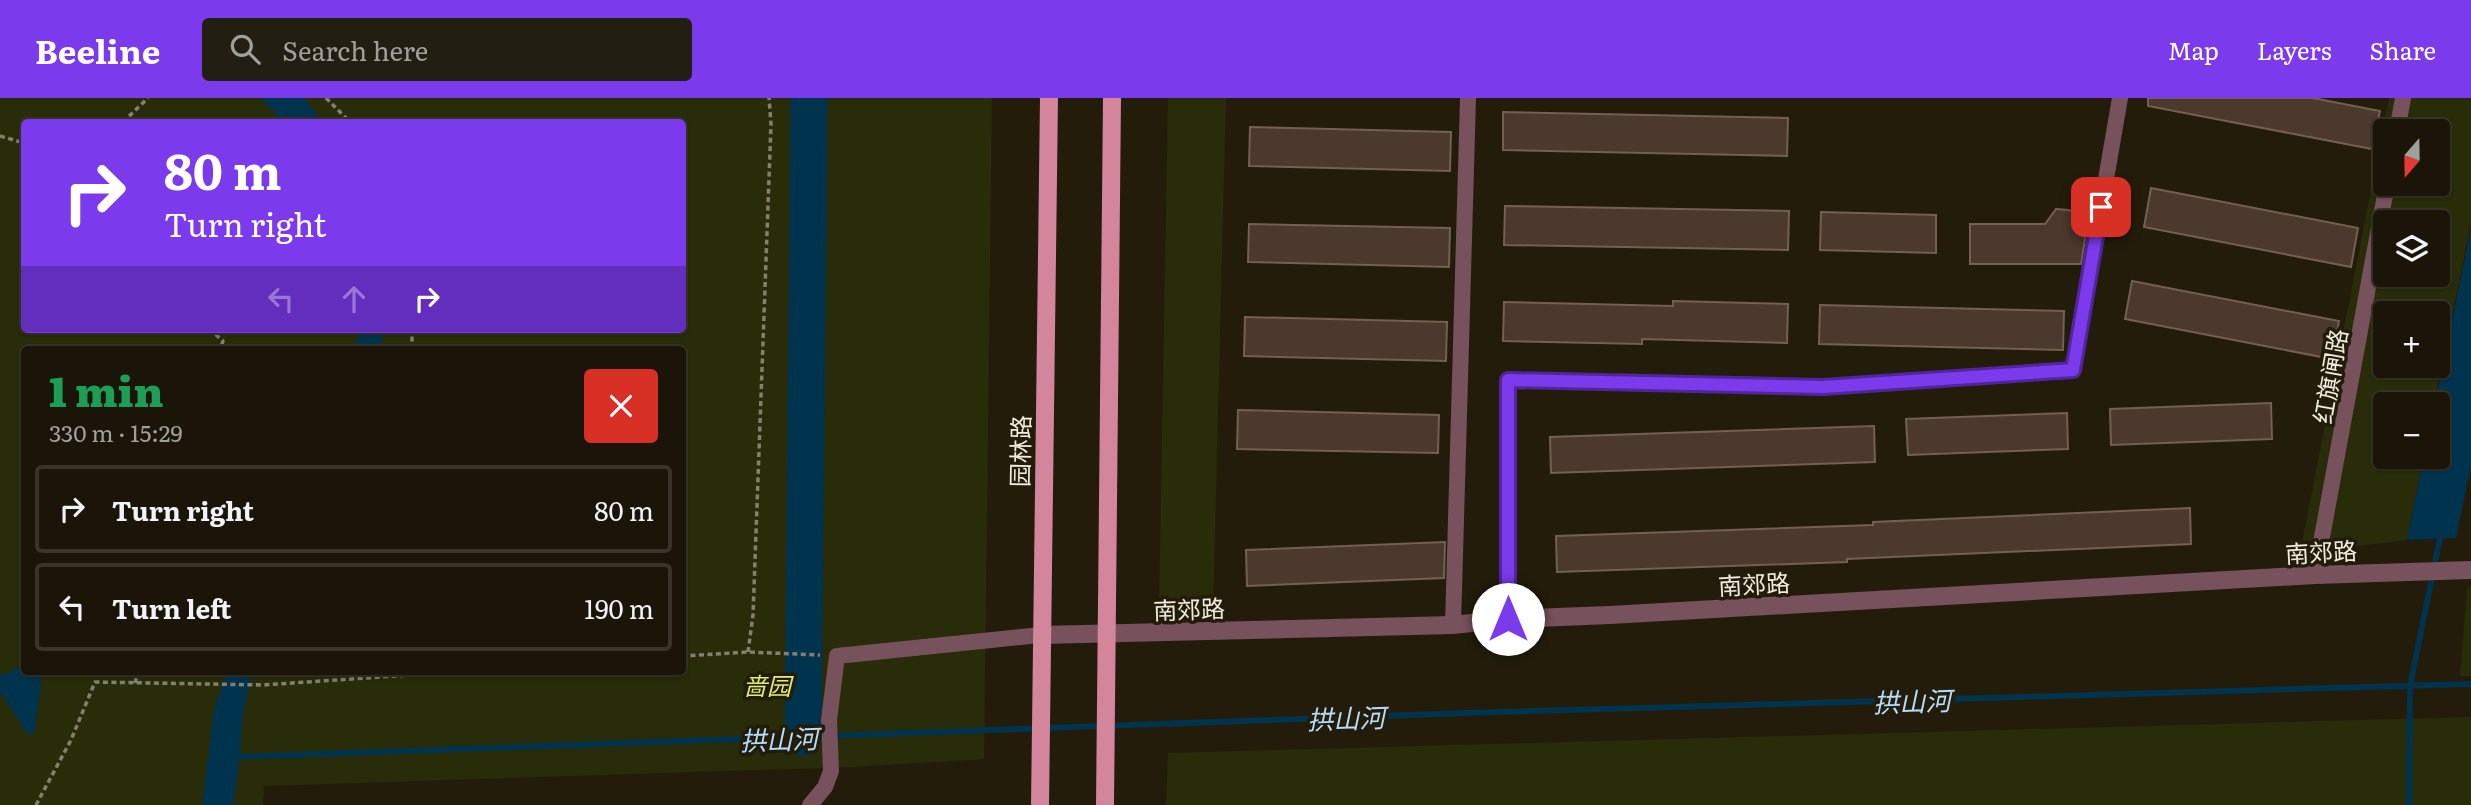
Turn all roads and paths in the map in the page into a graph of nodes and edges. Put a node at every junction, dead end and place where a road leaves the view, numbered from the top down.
1 (148, 98) edge
2 (326, 98) edge
3 (769, 98) edge
4 (1049, 98) edge
5 (1112, 98) edge
6 (1468, 98) edge
7 (2120, 98) edge
8 (2403, 98) edge
9 (126, 119) edge
10 (347, 119) edge
11 (2399, 119) edge
12 (0, 136) edge
13 (21, 142) edge
14 (2385, 196) edge
15 (214, 333) edge
16 (221, 346) edge
17 (2471, 570) edge
18 (2315, 575) junction
19 (1508, 619) junction
20 (1453, 625) junction
21 (1040, 635) junction
22 (1106, 635) junction
23 (748, 652) junction
24 (686, 656) edge
25 (837, 656) junction
26 (137, 675) edge
27 (390, 675) edge
28 (135, 683) junction
29 (36, 805) edge
30 (810, 805) edge
31 (1040, 805) edge
32 (1105, 805) edge

1 - 9 path
2 - 10 path
3 - 23 path
4 - 21 main road, 园林路
5 - 22 main road
6 - 20 street
7 - 19 street
8 - 11 street
12 - 13 path
14 - 18 street, 红旗闸路
15 - 16 path
17 - 18 street, 南郊路
18 - 19 street, 南郊路
19 - 20 street, 南郊路
20 - 22 street, 南郊路
21 - 22 street, 南郊路
21 - 25 street
21 - 31 main road, 园林路
22 - 32 main road
23 - 24 path
23 - 25 path
25 - 30 street
26 - 28 path
27 - 28 path
28 - 29 path

